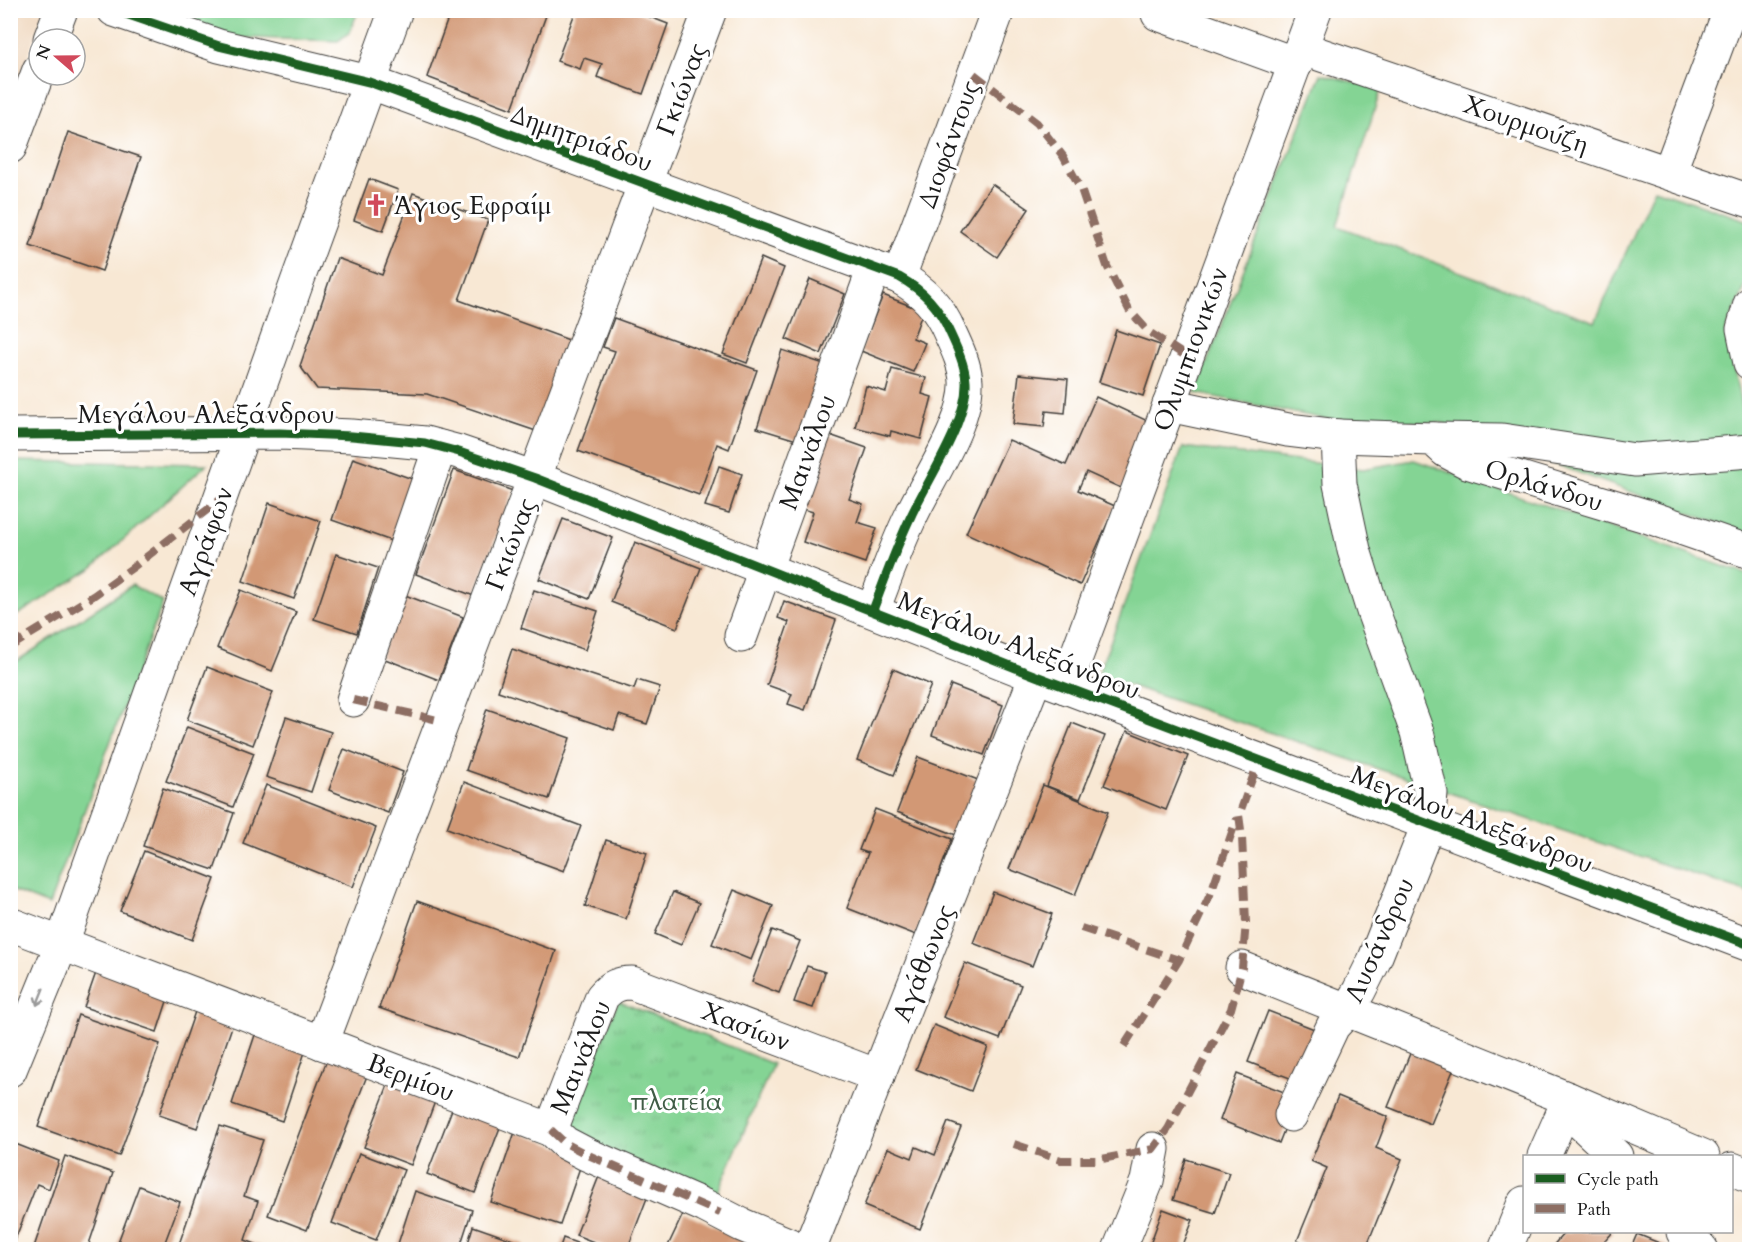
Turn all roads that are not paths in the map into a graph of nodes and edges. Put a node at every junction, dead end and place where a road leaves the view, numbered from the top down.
1 (61, 10) edge
2 (114, 10) edge
3 (396, 10) edge
4 (710, 10) edge
5 (998, 10) edge
6 (1315, 10) edge
7 (1730, 10) edge
8 (1158, 14) dead end
9 (55, 27) edge
10 (1298, 56) junction
11 (369, 82) junction
12 (33, 87) edge
13 (10, 147) edge
14 (1669, 173) junction
15 (644, 184) junction
16 (1749, 201) edge
17 (886, 273) junction
18 (1749, 304) edge
19 (1749, 363) edge
20 (1169, 405) junction
21 (244, 434) junction
22 (10, 435) edge
23 (1338, 436) junction
24 (1433, 439) junction
25 (440, 447) junction
26 (1749, 451) edge
27 (535, 478) junction
28 (1749, 552) edge
29 (765, 568) junction
30 (873, 610) junction
31 (741, 636) dead end
32 (1050, 682) junction
33 (353, 700) dead end
34 (1428, 825) junction
35 (10, 924) edge
36 (62, 943) junction
37 (1749, 945) edge
38 (1242, 968) dead end
39 (613, 986) joint
40 (1347, 1011) junction
41 (322, 1043) junction
42 (10, 1070) edge
43 (878, 1076) junction
44 (1567, 1104) junction
45 (1291, 1115) dead end
46 (551, 1130) junction
47 (1153, 1149) dead end
48 (1544, 1155) edge
49 (1615, 1155) edge
50 (1700, 1155) edge
51 (1733, 1170) edge
52 (1749, 1176) edge
53 (1523, 1205) edge
54 (1684, 1233) edge
55 (802, 1250) edge
56 (809, 1250) edge
57 (1119, 1250) edge
58 (1505, 1250) edge
59 (1702, 1250) edge

1 - 9 street
2 - 11 street, Δημητριάδου
3 - 11 street, Αγράφων
4 - 15 street, Γκιώνας
5 - 17 street, Διοφάντους
6 - 10 street, Ολυμπιονικών
7 - 14 street
8 - 10 street, Χουρμούζη
10 - 14 street, Χουρμούζη
10 - 20 street, Ολυμπιονικών
11 - 15 street, Δημητριάδου
11 - 21 street, Αγράφων
12 - 13 street
14 - 16 street, Χουρμούζη
15 - 17 street, Δημητριάδου
15 - 27 street, Γκιώνας
17 - 29 street, Μαινάλου
17 - 30 street, Δημητριάδου
18 - 19 street
20 - 23 street
20 - 32 street, Ολυμπιονικών
21 - 22 street, Μεγάλου Αλεξάνδρου
21 - 25 street, Μεγάλου Αλεξάνδρου
21 - 36 street, Αγράφων
23 - 24 street
23 - 34 street, Λυσάνδρου
24 - 26 street
24 - 28 street, Ορλάνδου
25 - 27 street, Μεγάλου Αλεξάνδρου
25 - 33 street
27 - 29 street, Μεγάλου Αλεξάνδρου
27 - 41 street, Γκιώνας
29 - 30 street, Μεγάλου Αλεξάνδρου
29 - 31 street, Μαινάλου
30 - 32 street, Μεγάλου Αλεξάνδρου
32 - 34 street, Μεγάλου Αλεξάνδρου
32 - 43 street, Αγάθωνος
34 - 37 street, Μεγάλου Αλεξάνδρου
34 - 40 street, Λυσάνδρου
35 - 36 street, Βερμίου
36 - 41 street, Βερμίου
36 -> 42 street, Αγράφων
38 - 40 street
39 - 43 street, Χασίων
39 - 46 street, Μαινάλου
40 - 44 street
40 - 45 street, Λυσάνδρου
41 - 46 street, Βερμίου
43 - 56 street, Αγάθωνος
44 - 48 street
44 - 49 street
44 - 50 street
46 - 55 street, Βερμίου
47 - 57 street
51 - 52 street
53 - 58 street
54 - 59 street

